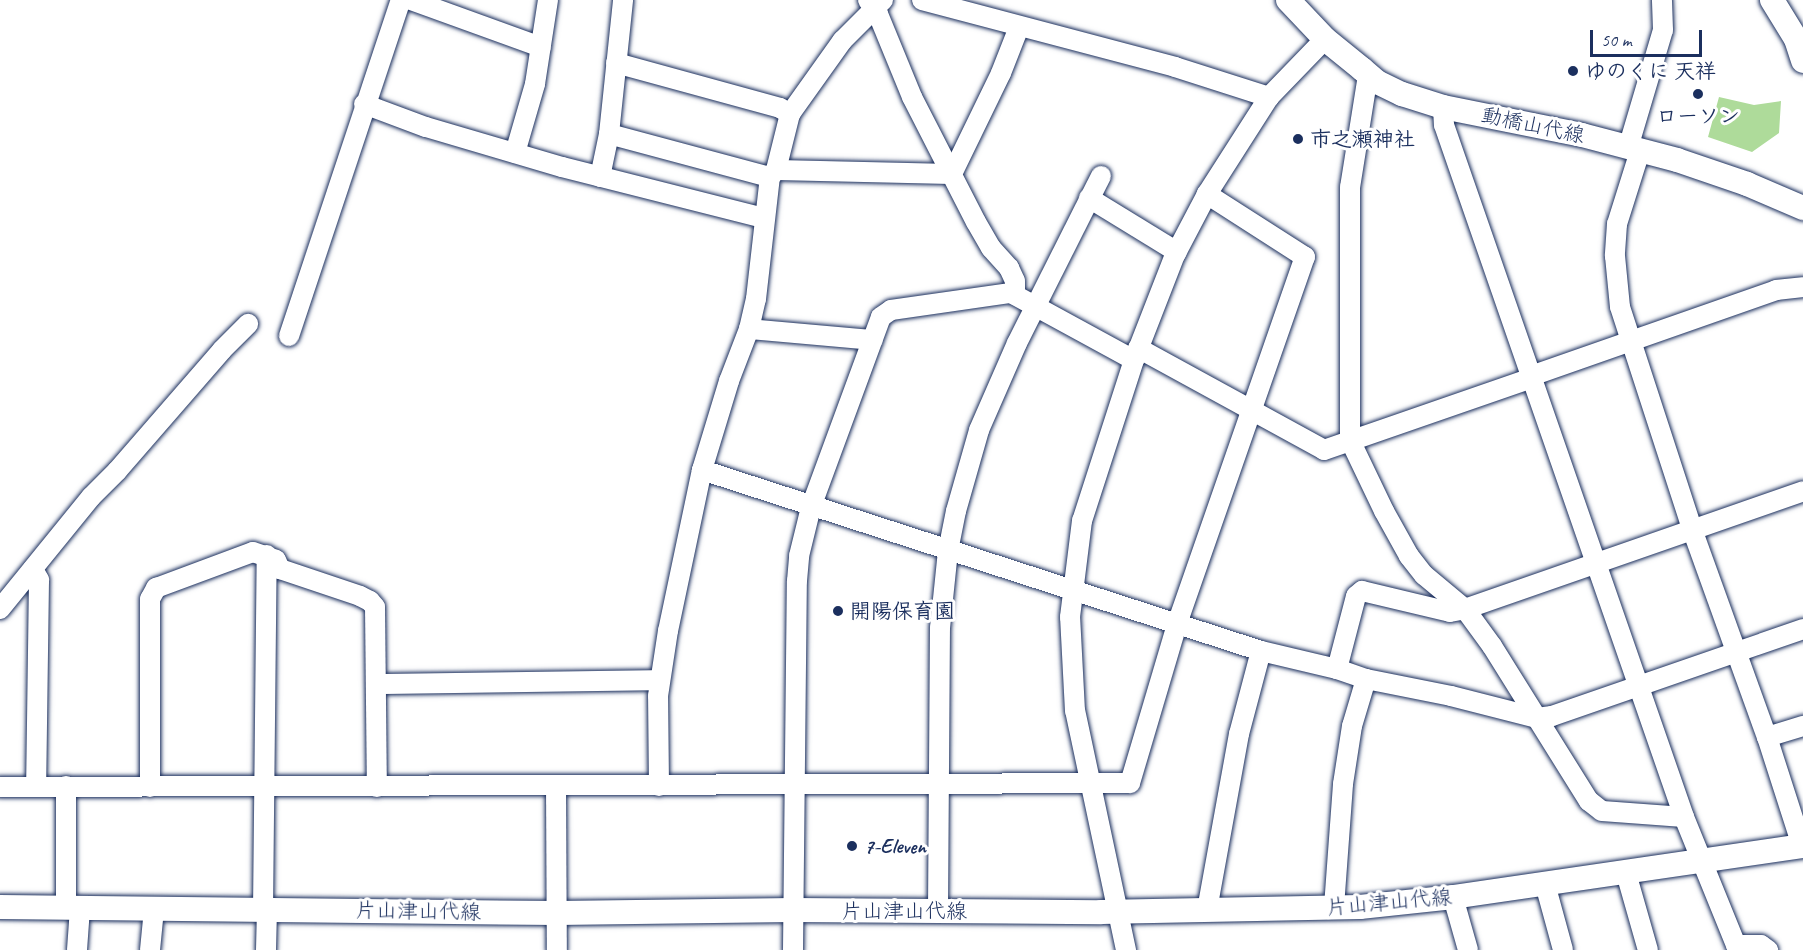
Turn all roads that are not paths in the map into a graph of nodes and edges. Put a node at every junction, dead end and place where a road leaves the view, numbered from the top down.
1 (401, 0) edge
2 (411, 0) edge
3 (548, 0) edge
4 (623, 0) edge
5 (922, 0) edge
6 (1288, 0) edge
7 (1662, 0) edge
8 (1772, 0) edge
9 (875, 2) edge
10 (1019, 27) junction
11 (1325, 39) junction
12 (1801, 45) edge
13 (541, 47) junction
14 (616, 63) junction
15 (1368, 75) junction
16 (1269, 97) junction
17 (364, 104) junction
18 (1443, 107) junction
19 (790, 114) junction
20 (609, 134) junction
21 (1634, 149) junction
22 (515, 153) junction
23 (773, 173) junction
24 (952, 174) junction
25 (1101, 176) dead end
26 (600, 177) junction
27 (1207, 194) junction
28 (1089, 198) junction
29 (1803, 208) edge
30 (764, 219) junction
31 (1177, 252) junction
32 (1803, 287) edge
33 (1015, 295) junction
34 (1036, 305) junction
35 (248, 324) dead end
36 (749, 329) junction
37 (289, 336) dead end
38 (873, 340) junction
39 (1629, 341) junction
40 (1136, 354) junction
41 (1531, 377) junction
42 (1251, 409) junction
43 (1350, 440) junction
44 (702, 470) junction
45 (1803, 492) edge
46 (811, 507) junction
47 (1692, 529) junction
48 (948, 551) junction
49 (267, 555) junction
50 (1596, 563) junction
51 (33, 569) junction
52 (1072, 591) junction
53 (0, 609) edge
54 (1465, 609) junction
55 (1177, 624) junction
56 (1803, 629) edge
57 (1261, 651) junction
58 (1737, 651) junction
59 (1337, 669) junction
60 (1366, 679) junction
61 (659, 680) junction
62 (376, 684) junction
63 (1640, 685) junction
64 (1537, 718) junction
65 (1803, 726) edge
66 (1767, 737) junction
67 (795, 783) junction
68 (1088, 783) junction
69 (939, 784) junction
70 (36, 786) junction
71 (66, 786) junction
72 (556, 786) junction
73 (659, 786) junction
74 (0, 787) edge
75 (150, 787) junction
76 (377, 787) junction
77 (264, 788) junction
78 (1684, 816) junction
79 (1803, 846) edge
80 (1703, 861) junction
81 (1626, 873) junction
82 (1545, 884) junction
83 (1453, 897) junction
84 (1334, 907) junction
85 (0, 908) edge
86 (73, 908) junction
87 (154, 909) junction
88 (265, 910) junction
89 (793, 910) junction
90 (1207, 910) junction
91 (938, 911) junction
92 (1116, 912) junction
93 (557, 913) junction
94 (1737, 948) edge
95 (77, 950) edge
96 (150, 950) edge
97 (267, 950) edge
98 (557, 950) edge
99 (793, 950) edge
100 (1126, 950) edge
101 (1468, 950) edge
102 (1563, 950) edge
103 (1648, 950) edge
104 (1768, 950) edge

1 - 17 street
2 - 13 street
3 - 13 street
4 - 14 street
5 - 10 street
6 - 11 main road, 動橋山代線
7 - 21 street
8 - 12 main road
9 - 19 street
9 - 24 street
10 - 16 street
10 - 24 street
11 - 15 main road, 動橋山代線
11 - 16 street
13 - 22 street
14 - 19 street
14 - 20 street
15 - 18 main road, 動橋山代線
15 - 43 street
16 - 27 street
17 - 22 street
17 - 37 street
18 - 21 main road, 動橋山代線
18 - 41 street
19 - 23 street
20 - 23 street
20 - 26 street
21 - 29 main road, 動橋山代線
21 - 39 street
22 - 26 street
23 - 24 street
23 - 30 street
24 - 33 street
25 - 28 street
26 - 30 street
27 - 31 street
27 - 42 street
28 - 31 street
28 - 34 street
30 - 36 street
31 - 40 street
32 - 39 street
33 - 34 street
33 - 38 street
34 - 40 street
34 - 48 street
35 - 51 street
36 - 38 street
36 - 44 street
38 - 46 street
39 - 41 street
39 - 47 street
40 - 42 street
40 - 52 street
41 - 43 street
41 - 50 street
42 - 43 street
42 - 55 street
43 - 54 street
44 - 46 street
44 - 61 street
45 - 47 street
46 - 48 street
46 - 67 street
47 - 50 street
47 - 58 street
48 - 52 street
48 - 69 street
49 - 62 street
49 - 75 street
49 - 77 street
50 - 54 street
50 - 63 street
51 - 53 street
51 - 70 street
52 - 55 street
52 - 68 street
54 - 59 street
54 - 64 street
55 - 57 street
55 - 68 street
56 - 58 street
57 - 59 street
57 - 90 street
58 - 63 street
58 - 66 street
59 - 60 street
60 - 64 street
60 - 84 street
61 - 62 street
61 - 73 street
62 - 76 street
63 - 64 street
63 - 78 street
64 - 78 street
65 - 66 street
66 - 79 street
67 - 69 street
67 - 73 street
67 - 89 street
68 - 69 street
68 - 92 street
69 - 91 street
70 - 71 street
70 - 74 street
71 - 75 street
71 - 86 street
72 - 73 street
72 - 76 street
72 - 93 street
75 - 77 street
76 - 77 street
77 - 88 street
78 - 80 street
79 - 80 main road, 片山津山代線
80 - 81 main road, 片山津山代線
80 - 94 street
81 - 82 main road, 片山津山代線
81 - 103 street
82 - 83 main road, 片山津山代線
82 - 102 street
83 - 84 main road, 片山津山代線
83 - 101 street
84 - 90 main road, 片山津山代線
85 - 86 main road, 片山津山代線
86 - 87 main road, 片山津山代線
86 - 95 street
87 - 88 main road, 片山津山代線
87 - 96 street
88 - 93 main road, 片山津山代線
88 - 97 street
89 - 91 main road, 片山津山代線
89 - 93 main road, 片山津山代線
89 - 99 street
90 - 92 main road, 片山津山代線
91 - 92 main road, 片山津山代線
92 - 100 street
93 - 98 street
94 - 104 street

